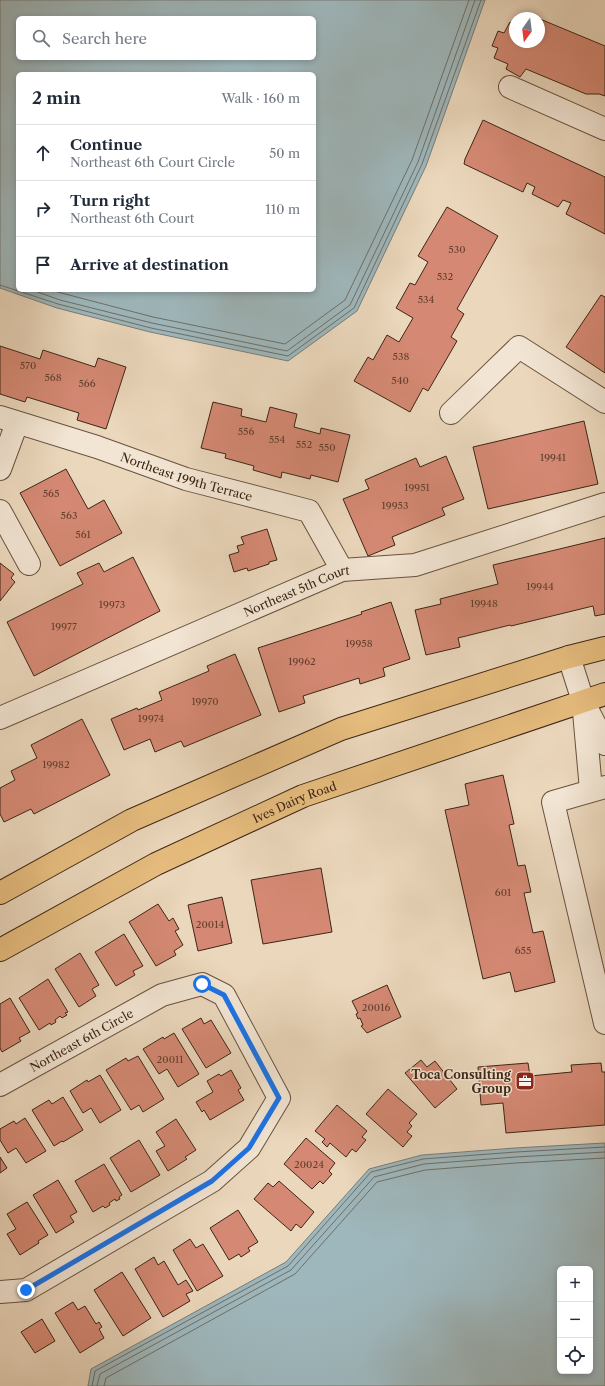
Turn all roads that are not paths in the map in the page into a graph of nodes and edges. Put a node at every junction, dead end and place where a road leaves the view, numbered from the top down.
1 (510, 88) dead end
2 (605, 129) edge
3 (605, 402) edge
4 (450, 413) dead end
5 (8, 420) edge
6 (0, 469) edge
7 (605, 504) edge
8 (0, 511) edge
9 (29, 564) dead end
10 (342, 570) junction
11 (605, 648) edge
12 (570, 657) junction
13 (605, 694) edge
14 (584, 701) junction
15 (0, 718) edge
16 (605, 744) edge
17 (598, 788) edge
18 (0, 893) edge
19 (0, 950) edge
20 (605, 1023) edge
21 (0, 1085) edge
22 (0, 1292) edge

1 - 2 street
3 - 4 street
5 - 6 street
5 - 10 street, Northeast 199th Terrace
7 - 10 street, Northeast 5th Court
8 - 9 street
10 - 15 street, Northeast 5th Court
11 - 12 main road
12 - 14 street
12 - 18 main road
13 - 14 main road, Ives Dairy Road
14 - 16 street
14 - 17 street
14 - 19 main road, Ives Dairy Road
17 - 20 street
21 - 22 street, Northeast 6th Circle

